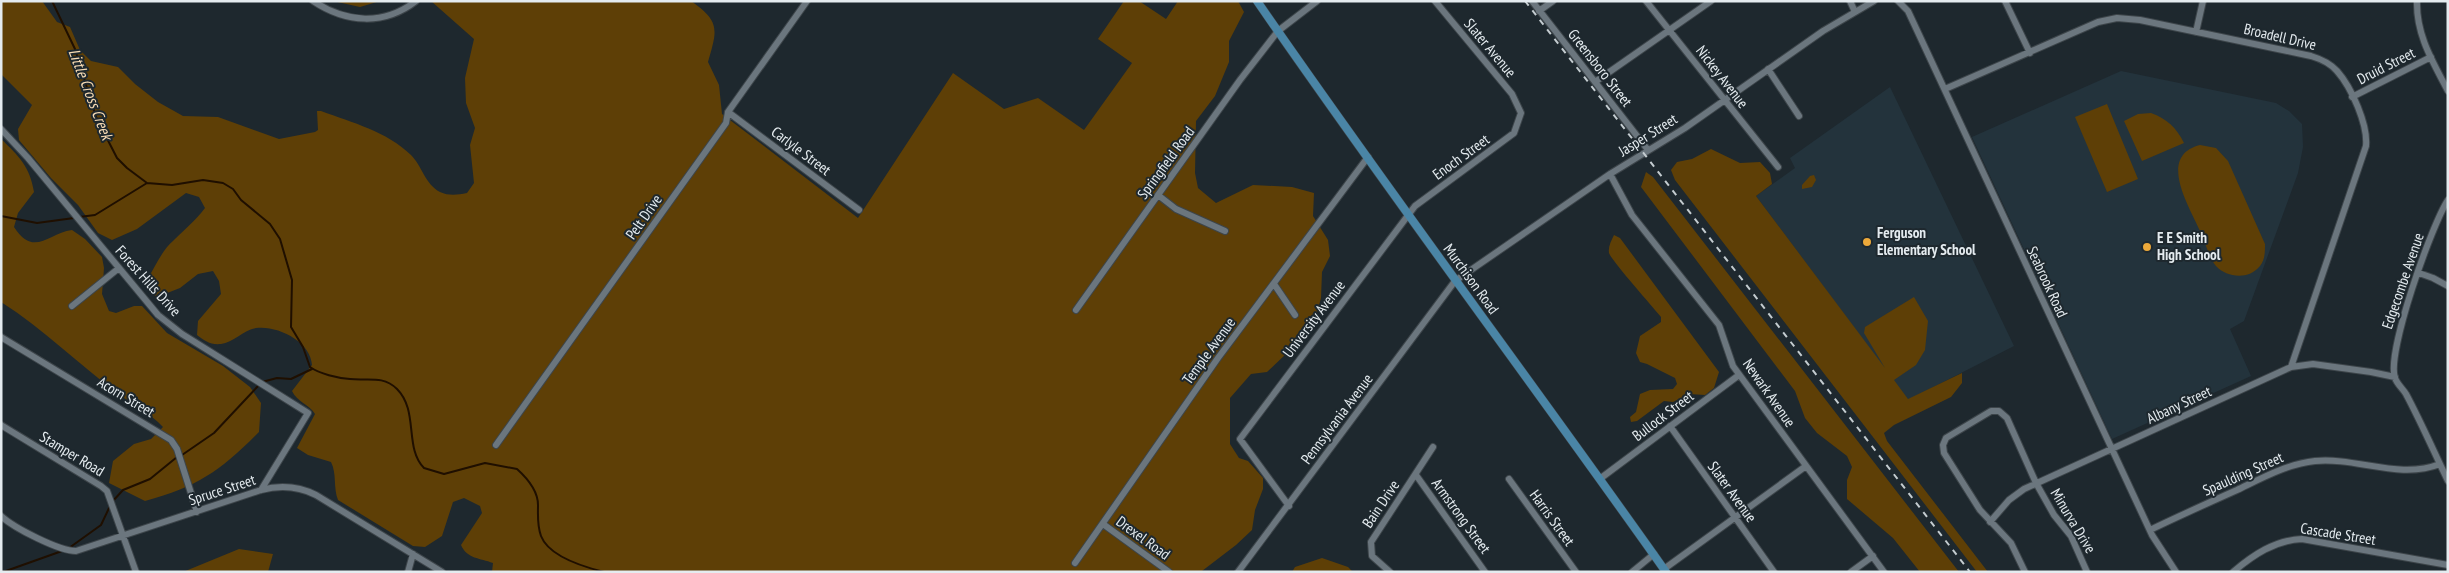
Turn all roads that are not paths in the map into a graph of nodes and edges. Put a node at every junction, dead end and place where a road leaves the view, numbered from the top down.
1 (313, 1) edge
2 (416, 1) edge
3 (807, 1) edge
4 (1257, 1) edge
5 (1317, 1) edge
6 (1435, 1) edge
7 (1532, 1) edge
8 (1553, 1) edge
9 (1646, 1) edge
10 (1711, 1) edge
11 (1850, 1) edge
12 (1874, 1) edge
13 (1898, 1) edge
14 (2005, 1) edge
15 (2203, 1) edge
16 (2417, 1) edge
17 (1539, 10) junction
18 (1855, 12) junction
19 (1669, 30) junction
20 (1278, 31) junction
21 (2196, 32) junction
22 (2030, 53) junction
23 (2431, 57) junction
24 (1768, 69) junction
25 (1595, 82) junction
26 (1945, 90) junction
27 (2448, 91) edge
28 (2352, 97) junction
29 (1724, 101) junction
30 (728, 112) junction
31 (1521, 113) joint
32 (1800, 116) dead end
33 (1, 129) edge
34 (1648, 150) junction
35 (1368, 158) junction
36 (1778, 167) dead end
37 (1610, 174) junction
38 (1158, 195) junction
39 (2448, 200) edge
40 (859, 210) dead end
41 (1408, 215) junction
42 (1225, 231) dead end
43 (119, 268) junction
44 (2419, 273) junction
45 (1456, 281) junction
46 (1274, 284) junction
47 (2448, 286) edge
48 (72, 306) dead end
49 (1076, 310) dead end
50 (1295, 314) dead end
51 (1, 336) edge
52 (2291, 367) junction
53 (1739, 375) junction
54 (2395, 377) junction
55 (1, 425) edge
56 (1670, 426) junction
57 (496, 444) dead end
58 (1433, 447) dead end
59 (2112, 450) junction
60 (2440, 464) junction
61 (1806, 466) junction
62 (1416, 475) junction
63 (1601, 478) junction
64 (1509, 479) dead end
65 (2448, 481) edge
66 (2036, 483) junction
67 (261, 490) junction
68 (1289, 506) junction
69 (197, 512) junction
70 (1, 516) edge
71 (1735, 518) junction
72 (1990, 522) junction
73 (1103, 524) junction
74 (2150, 530) junction
75 (124, 536) junction
76 (413, 554) junction
77 (1654, 554) junction
78 (1873, 556) junction
79 (1075, 563) dead end
80 (2448, 565) edge
81 (1665, 571) edge
82 (136, 572) edge
83 (408, 572) edge
84 (442, 572) edge
85 (1169, 572) edge
86 (1238, 572) edge
87 (1390, 572) edge
88 (1485, 572) edge
89 (1576, 572) edge
90 (1632, 572) edge
91 (1774, 572) edge
92 (1851, 572) edge
93 (1884, 572) edge
94 (2025, 572) edge
95 (2088, 572) edge
96 (2176, 572) edge
97 (2233, 572) edge

1 - 2 street
3 - 30 street, Pelt Drive
4 - 20 main road, Murchison Road
5 - 20 street, Springfield Road
6 - 31 street, Slater Avenue
7 - 17 street, Greensboro Street
8 - 17 street
9 - 19 street, Nickey Avenue
10 - 19 street
11 - 18 street
12 - 18 street, Jasper Street
13 - 26 street, Seabrook Road
14 - 22 street
15 - 21 street
16 - 23 street
17 - 25 street, Greensboro Street
18 - 24 street, Jasper Street
19 - 25 street
19 - 29 street, Nickey Avenue
20 - 35 main road, Murchison Road
20 - 38 street, Springfield Road
21 - 22 street, Broadell Drive
21 - 28 street, Broadell Drive
22 - 26 street, Broadell Drive
23 - 27 street
23 - 28 street, Druid Street
24 - 29 street, Jasper Street
24 - 32 street
25 - 34 street, Greensboro Street
26 - 59 street, Seabrook Road
28 - 52 street, Broadell Drive
29 - 34 street, Jasper Street
29 - 36 street, Nickey Avenue
30 - 40 street, Carlyle Street
30 - 57 street, Pelt Drive
31 - 41 street, Enoch Street
33 - 43 street, Forest Hills Drive
34 - 37 street, Jasper Street
35 - 41 main road, Murchison Road
35 - 46 street, Temple Avenue
37 - 45 street, Jasper Street
37 - 53 street, Newark Avenue
38 - 42 street
38 - 49 street, Springfield Road
39 - 44 street, Edgecombe Avenue
41 - 45 main road, Murchison Road
41 - 68 street, University Avenue
43 - 48 street
43 - 67 street, Forest Hills Drive
44 - 47 street
44 - 54 street, Edgecombe Avenue
45 - 63 main road, Murchison Road
45 - 68 street, Pennsylvania Avenue
46 - 50 street
46 - 73 street, Temple Avenue
51 - 69 street, Acorn Street
52 - 54 street, Albany Street
52 - 59 street, Albany Street
53 - 56 street, Bullock Street
53 - 61 street, Newark Avenue
54 - 60 street
55 - 75 street, Stamper Road
56 - 63 street, Bullock Street
56 - 71 street, Slater Avenue
58 - 62 street, Bain Drive
59 - 66 street, Albany Street
59 - 74 street, Seabrook Road
60 - 65 street
60 - 74 street, Spaulding Street
61 - 71 street
61 - 78 street, Newark Avenue
62 - 87 street, Bain Drive
62 - 88 street, Armstrong Street
63 - 77 main road, Murchison Road
64 - 89 street, Harris Street
66 - 72 street, Albany Street
66 - 72 street, Minurva Drive
66 - 95 street, Minurva Drive
67 - 69 street, Spruce Street
67 - 76 street, Spruce Street
68 - 86 street, Pennsylvania Avenue
69 - 75 street, Spruce Street
70 - 75 street, Spruce Street
71 - 81 street
71 - 91 street, Slater Avenue
72 - 94 street
73 - 79 street, Temple Avenue
73 - 85 street, Drexel Road
74 - 96 street, Seabrook Road
75 - 82 street, Stamper Road
76 - 83 street
76 - 84 street, Spruce Street
77 - 81 main road, Murchison Road
77 - 90 street
78 - 92 street
78 - 93 street, Newark Avenue
80 - 97 street, Cascade Street

